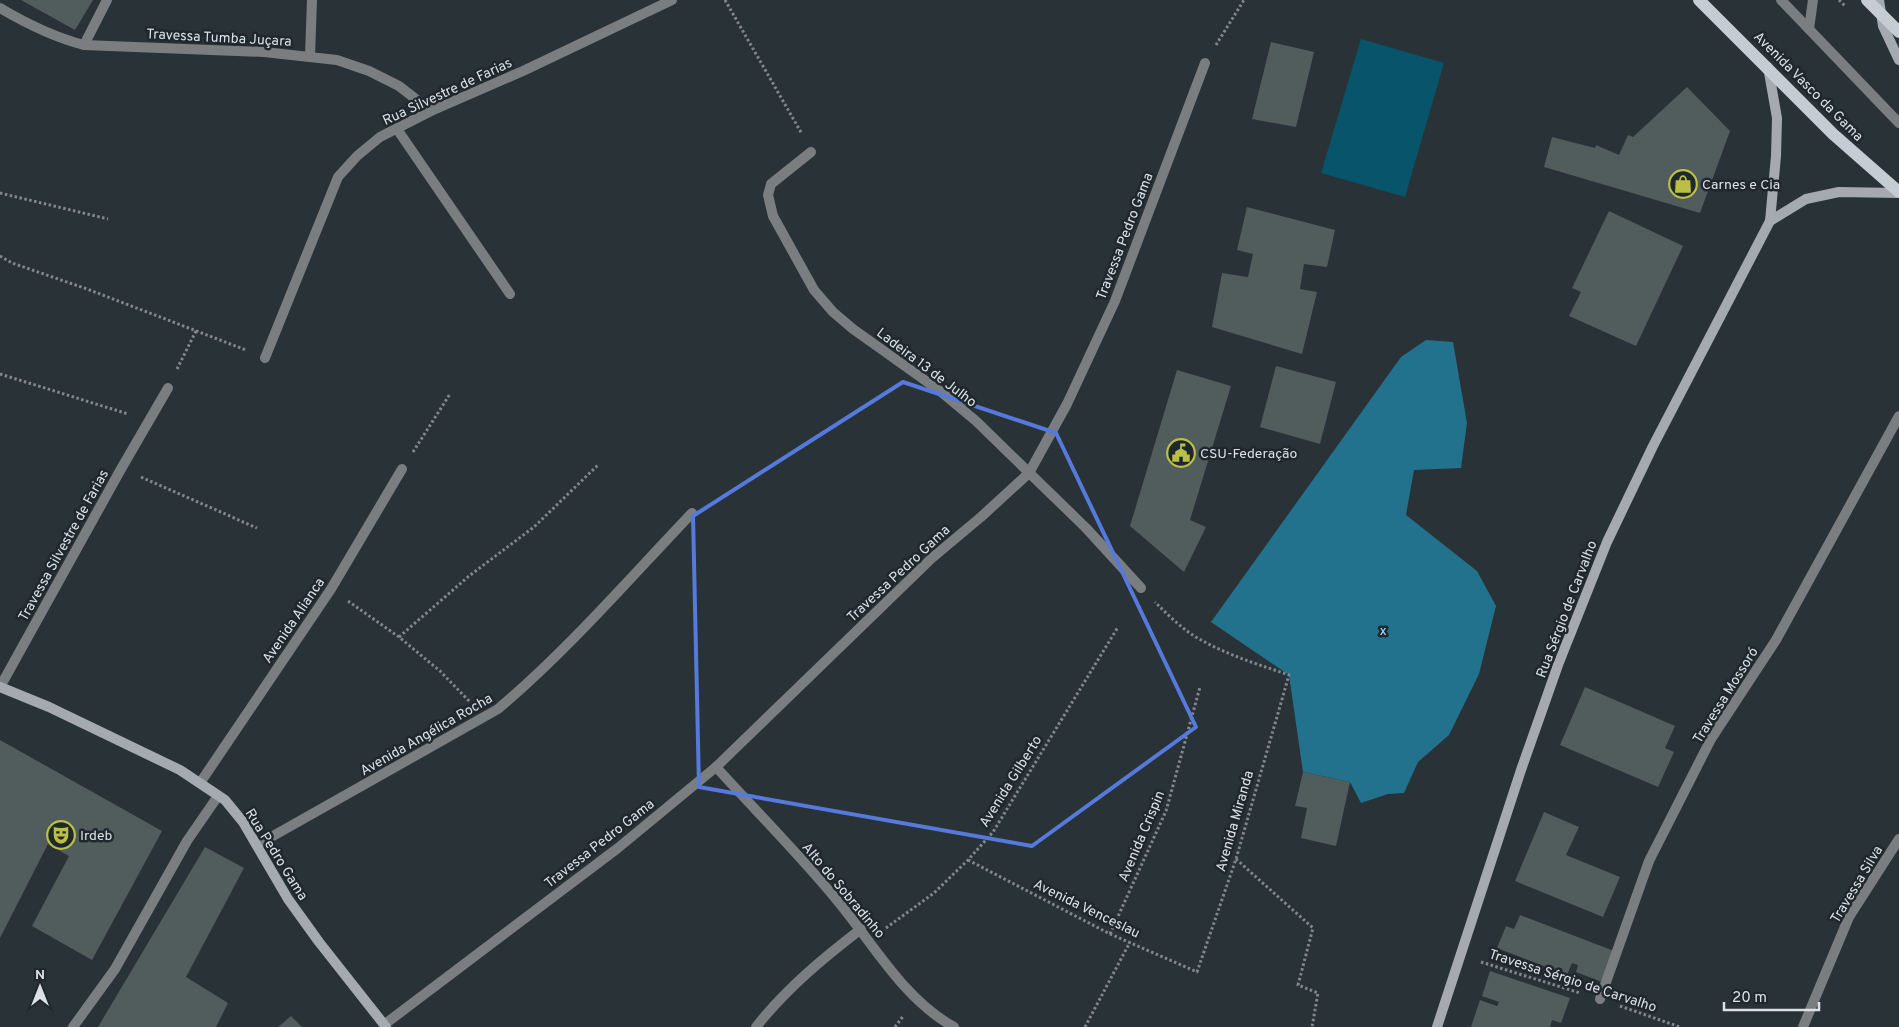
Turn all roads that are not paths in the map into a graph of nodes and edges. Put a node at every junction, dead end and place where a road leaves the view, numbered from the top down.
1 (108, 0) edge
2 (312, 0) edge
3 (672, 0) edge
4 (1699, 0) edge
5 (1781, 0) edge
6 (1813, 0) edge
7 (1867, 0) edge
8 (1879, 0) edge
9 (0, 8) edge
10 (1809, 29) junction
11 (1899, 32) edge
12 (84, 45) junction
13 (310, 56) junction
14 (1899, 60) edge
15 (1204, 63) road end
16 (1768, 67) junction
17 (431, 111) junction
18 (1899, 123) edge
19 (397, 128) junction
20 (811, 152) road end
21 (1899, 192) edge
22 (1770, 221) junction
23 (510, 294) dead end
24 (265, 358) road end
25 (168, 388) road end
26 (1899, 416) edge
27 (402, 469) road end
28 (1029, 473) junction
29 (692, 513) dead end
30 (1141, 588) road end
31 (0, 687) edge
32 (716, 767) junction
33 (200, 783) junction
34 (218, 796) junction
35 (1899, 839) edge
36 (257, 845) junction
37 (861, 929) junction
38 (1600, 999) road end
39 (386, 1026) edge
40 (73, 1027) edge
41 (756, 1027) edge
42 (954, 1027) edge
43 (1437, 1027) edge
44 (1803, 1027) edge

1 - 12 street
2 - 13 street
3 - 17 street, Rua Silvestre de Farias
4 - 16 main road, Avenida Vasco da Gama
5 - 10 street
6 - 10 street
7 - 11 main road, bridge
8 - 14 street
9 - 12 street, Travessa Tumba Juçara
10 - 18 street
12 - 13 street, Travessa Tumba Juçara
13 - 17 street, Travessa Tumba Juçara
15 - 28 street, Travessa Pedro Gama
16 - 21 main road, Avenida Vasco da Gama
16 - 22 street, Rua Sérgio de Carvalho
17 - 19 street, Rua Silvestre de Farias
19 - 23 street
19 - 24 street, Rua Silvestre de Farias
20 - 28 street, Ladeira 13 de Julho
21 - 22 street
22 - 43 street, Rua Sérgio de Carvalho
25 - 31 street, Travessa Silvestre de Farias
26 - 38 street, Travessa Mossoró
27 - 33 street, Avenida Alianca
28 - 30 street, Ladeira 13 de Julho
28 - 32 street, Travessa Pedro Gama
29 - 36 street, Avenida Angélica Rocha
31 - 33 street, Rua Pedro Gama
32 - 37 street, Alto do Sobradinho
32 - 39 street, Travessa Pedro Gama
33 - 34 street, Rua Pedro Gama
34 - 36 street, Rua Pedro Gama
34 - 40 street
35 - 44 street, Travessa Silva
36 - 39 street, Rua Pedro Gama
37 - 41 street
37 - 42 street, Alto do Sobradinho

